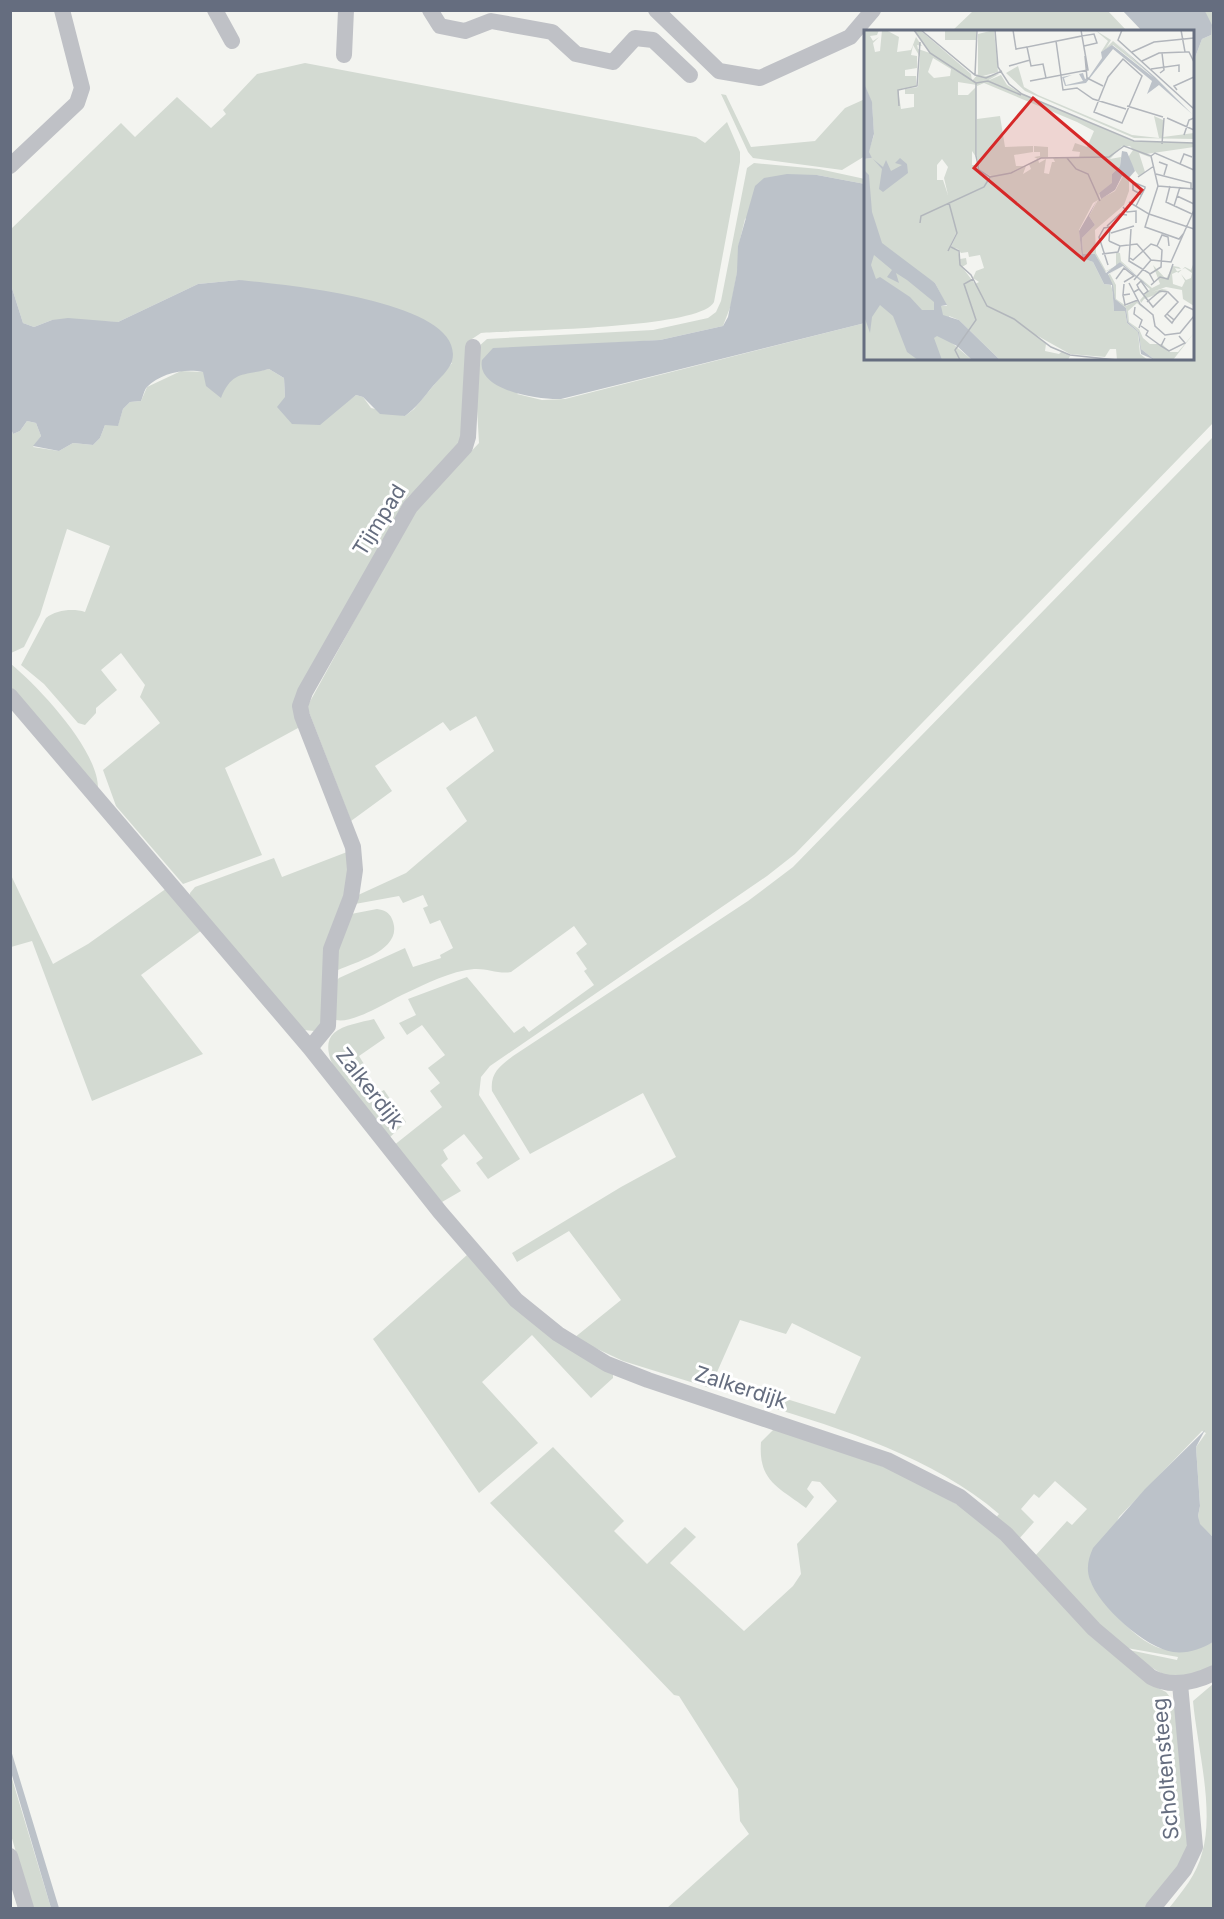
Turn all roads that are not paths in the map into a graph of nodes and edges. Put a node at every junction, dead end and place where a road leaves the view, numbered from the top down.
1 (62, 10) edge
2 (215, 10) edge
3 (346, 10) edge
4 (430, 10) edge
5 (873, 10) edge
6 (658, 13) edge
7 (232, 41) dead end
8 (344, 55) dead end
9 (690, 75) dead end
10 (10, 166) edge
11 (473, 347) dead end
12 (10, 696) edge
13 (302, 716) joint
14 (310, 1048) junction
15 (1214, 1673) edge
16 (1179, 1684) junction
17 (10, 1856) edge
18 (26, 1908) edge
19 (1153, 1908) edge

1 - 10 street
2 - 7 street
3 - 8 street
4 - 9 street
5 - 6 street
11 - 13 street, Tijmpad
12 - 14 street, Zalkerdijk
13 - 14 street, Zalkerdijk
14 - 16 street, Zalkerdijk
15 - 16 street
16 - 19 street, Scholtensteeg
17 - 18 street

